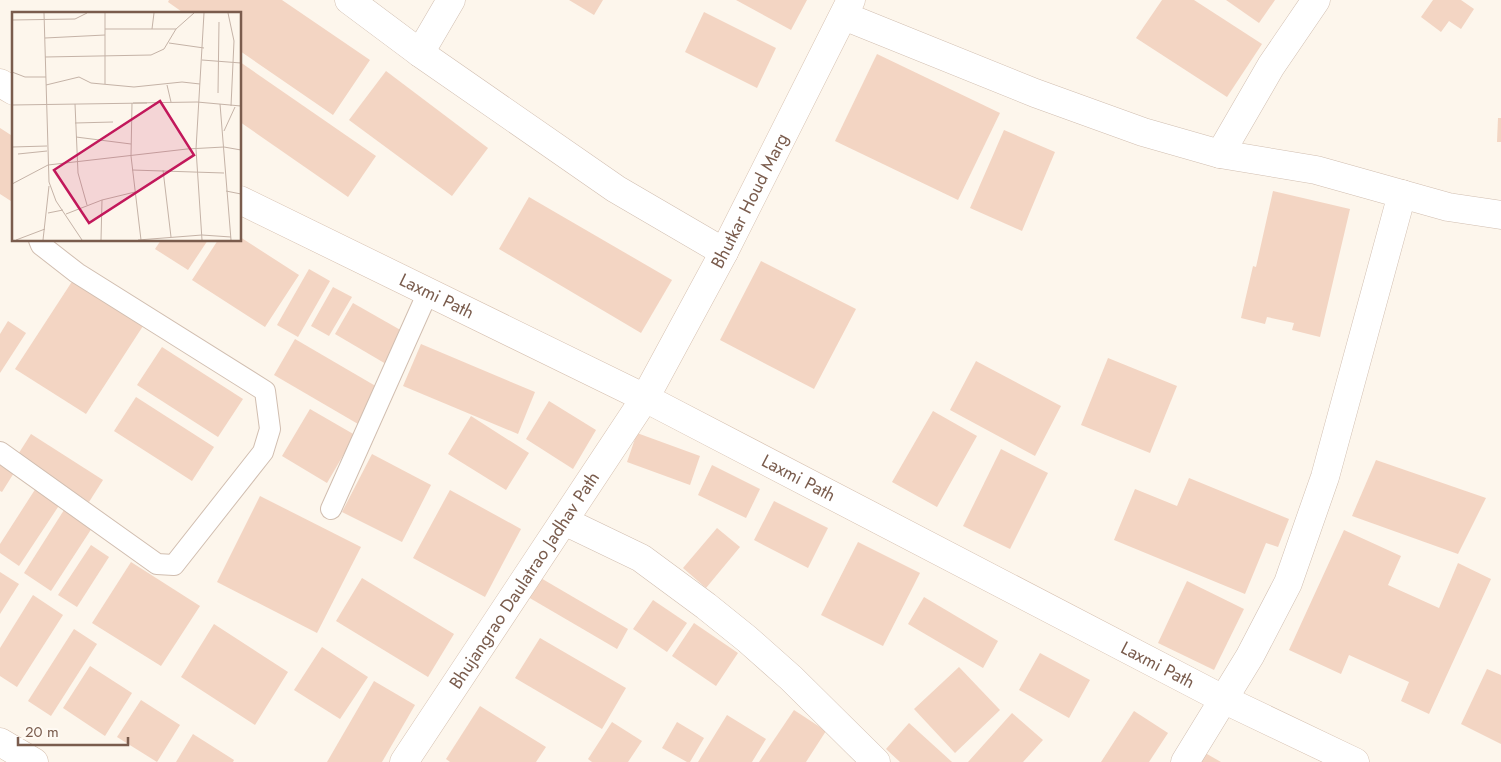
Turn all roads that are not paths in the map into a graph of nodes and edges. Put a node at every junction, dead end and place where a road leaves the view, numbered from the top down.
1 (349, 0) edge
2 (451, 0) edge
3 (1316, 0) edge
4 (847, 8) edge
5 (420, 53) junction
6 (0, 83) edge
7 (12, 90) edge
8 (1220, 154) junction
9 (1402, 194) junction
10 (241, 200) edge
11 (1501, 215) edge
12 (39, 241) edge
13 (724, 252) junction
14 (428, 292) junction
15 (645, 398) junction
16 (0, 452) edge
17 (331, 509) dead end
18 (564, 520) junction
19 (1223, 699) junction
20 (0, 742) edge
21 (34, 762) edge
22 (404, 762) edge
23 (876, 762) edge
24 (1185, 762) edge
25 (1354, 762) edge

1 - 5 street
2 - 5 street
3 - 8 street
4 - 8 street
4 - 13 street, Bhutkar Houd Marg
5 - 13 street
6 - 7 street
8 - 9 street
9 - 11 street
9 - 19 street
10 - 14 street, Laxmi Path
12 - 16 lane
13 - 15 street, Bhutkar Houd Marg
14 - 15 street, Laxmi Path
14 - 17 lane
15 - 18 street, Bhujangrao Daulatrao Jadhav Path
15 - 19 street, Laxmi Path
18 - 22 street, Bhujangrao Daulatrao Jadhav Path
18 - 23 street
19 - 24 street
19 - 25 street, Laxmi Path
20 - 21 street

